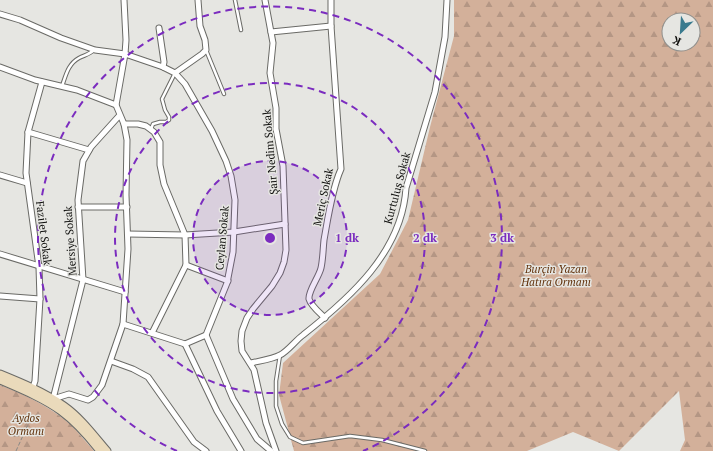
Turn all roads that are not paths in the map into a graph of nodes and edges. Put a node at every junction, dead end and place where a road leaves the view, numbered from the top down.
1 (124, 0) edge
2 (198, 0) edge
3 (235, 0) edge
4 (265, 0) edge
5 (331, 0) edge
6 (448, 0) edge
7 (0, 14) edge
8 (331, 26) junction
9 (159, 28) dead end
10 (241, 30) dead end
11 (271, 32) junction
12 (95, 50) junction
13 (206, 50) junction
14 (125, 54) junction
15 (0, 67) edge
16 (163, 67) junction
17 (175, 73) junction
18 (42, 82) junction
19 (62, 86) junction
20 (224, 94) dead end
21 (116, 105) junction
22 (120, 116) junction
23 (124, 124) junction
24 (151, 129) junction
25 (28, 132) junction
26 (89, 150) junction
27 (0, 174) edge
28 (27, 182) junction
29 (78, 207) junction
30 (127, 207) junction
31 (285, 224) junction
32 (234, 232) junction
33 (128, 234) junction
34 (185, 235) junction
35 (0, 254) edge
36 (186, 265) junction
37 (39, 267) junction
38 (83, 280) junction
39 (228, 281) junction
40 (125, 292) junction
41 (0, 296) edge
42 (40, 299) junction
43 (325, 318) junction
44 (123, 324) junction
45 (152, 333) junction
46 (206, 335) junction
47 (185, 344) junction
48 (280, 355) junction
49 (111, 361) junction
50 (251, 364) junction
51 (0, 374) edge
52 (0, 380) edge
53 (31, 390) junction
54 (51, 401) junction
55 (100, 451) edge
56 (107, 451) edge
57 (206, 451) edge
58 (241, 451) edge
59 (271, 451) edge
60 (276, 451) edge
61 (426, 451) edge

1 - 14 street
2 - 13 street
3 - 10 lane
4 - 11 street, Şair Nedim Sokak
5 - 8 street, Meriç Sokak
6 - 43 street, Kurtuluş Sokak
7 - 12 street, Ceylan Sokak
8 - 11 street
8 - 43 street, Meriç Sokak
9 - 16 street
11 - 31 street, Şair Nedim Sokak
12 - 14 street, Ceylan Sokak
12 - 19 lane
13 - 17 street
13 - 20 lane
14 - 16 street, Ceylan Sokak
14 - 21 street
15 - 18 street
16 - 17 street, Ceylan Sokak
17 - 24 lane
17 - 32 street, Ceylan Sokak
18 - 19 street
18 - 25 street, Fazilet Sokak
19 - 21 street
21 - 22 street
22 - 23 street
22 - 26 street, Mersiye Sokak
23 - 24 street
23 - 30 street
24 - 34 street
25 - 26 street
25 - 28 street, Fazilet Sokak
26 - 29 street, Mersiye Sokak
27 - 28 street
28 - 37 street, Fazilet Sokak
29 - 30 street
29 - 38 street, Mersiye Sokak
30 - 33 street
31 - 32 street
31 - 50 street, Şair Nedim Sokak
32 - 34 street
32 - 39 street, Ceylan Sokak
33 - 34 street
33 - 40 street
34 - 36 street
35 - 37 street
36 - 39 street
36 - 45 street
37 - 38 street
37 - 42 street, Fazilet Sokak
38 - 40 street
38 - 54 street, Mersiye Sokak
39 - 46 street, Ceylan Sokak
40 - 44 street
41 - 42 street
42 - 53 street, Fazilet Sokak
43 - 48 street, Kurtuluş Sokak
44 - 45 street
44 - 49 street
45 - 47 street
46 - 47 street
46 - 59 street
47 - 58 street
48 - 50 street, Kurtuluş Sokak
48 - 61 lane
49 - 54 street
49 - 57 street
50 - 60 street, Şair Nedim Sokak
51 - 53 street
52 - 53 street
53 - 54 street
54 - 55 street
54 - 56 street

